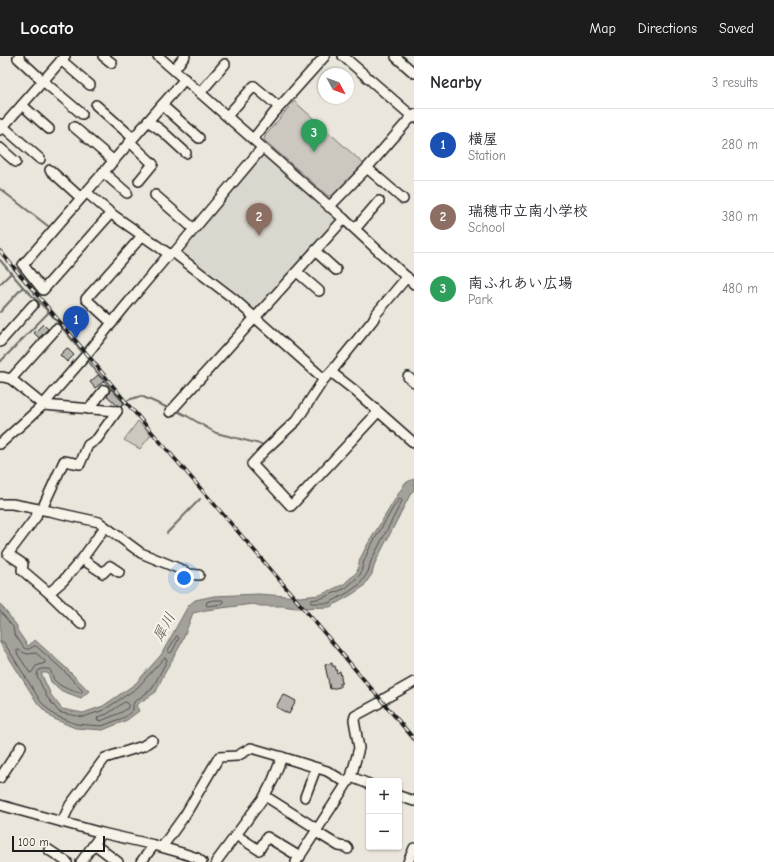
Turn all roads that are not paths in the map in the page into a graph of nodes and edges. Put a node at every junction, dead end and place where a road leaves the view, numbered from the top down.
1 (19, 56) edge
2 (103, 56) edge
3 (158, 56) edge
4 (185, 56) edge
5 (325, 56) edge
6 (344, 56) edge
7 (396, 57) dead end
8 (63, 58) edge
9 (112, 63) dead end
10 (225, 64) dead end
11 (174, 69) junction
12 (414, 73) edge
13 (185, 80) junction
14 (43, 81) junction
15 (90, 85) dead end
16 (200, 93) junction
17 (24, 102) junction
18 (96, 105) dead end
19 (162, 105) junction
20 (279, 107) junction
21 (82, 114) dead end
22 (227, 116) junction
23 (413, 116) edge
24 (148, 121) junction
25 (50, 126) dead end
26 (1, 127) edge
27 (74, 127) dead end
28 (199, 138) dead end
29 (253, 139) junction
30 (132, 140) junction
31 (0, 148) edge
32 (262, 148) junction
33 (186, 153) dead end
34 (0, 154) edge
35 (40, 159) dead end
36 (114, 161) junction
37 (367, 168) junction
38 (50, 170) dead end
39 (103, 172) junction
40 (139, 181) dead end
41 (127, 193) dead end
42 (84, 195) junction
43 (155, 195) dead end
44 (403, 199) dead end
45 (379, 201) dead end
46 (330, 207) junction
47 (111, 213) junction
48 (344, 219) junction
49 (194, 229) junction
50 (355, 229) junction
51 (142, 236) junction
52 (316, 251) junction
53 (172, 254) junction
54 (336, 270) dead end
55 (297, 272) junction
56 (411, 279) edge
57 (319, 290) dead end
58 (33, 305) dead end
59 (256, 317) junction
60 (112, 323) junction
61 (56, 329) dead end
62 (0, 342) edge
63 (331, 372) junction
64 (0, 377) edge
65 (11, 379) junction
66 (324, 379) junction
67 (104, 390) dead end
68 (43, 405) junction
69 (89, 409) junction
70 (170, 412) dead end
71 (378, 412) junction
72 (414, 443) edge
73 (0, 444) edge
74 (0, 504) edge
75 (40, 509) junction
76 (105, 527) junction
77 (0, 548) edge
78 (8, 554) junction
79 (82, 559) junction
80 (119, 572) dead end
81 (199, 575) dead end
82 (49, 593) junction
83 (81, 624) dead end
84 (414, 682) edge
85 (152, 740) dead end
86 (21, 746) dead end
87 (282, 756) junction
88 (316, 768) junction
89 (0, 778) edge
90 (349, 780) junction
91 (366, 783) edge
92 (265, 796) junction
93 (305, 797) dead end
94 (402, 797) edge
95 (414, 801) edge
96 (0, 805) edge
97 (62, 822) junction
98 (317, 831) junction
99 (102, 833) junction
100 (236, 835) junction
101 (94, 844) junction
102 (158, 846) junction
103 (414, 848) edge
104 (348, 849) dead end
105 (49, 850) dead end
106 (298, 859) edge
107 (67, 862) edge
108 (81, 862) edge
109 (118, 862) edge
110 (142, 862) edge
111 (202, 862) edge
112 (216, 862) edge
113 (408, 862) edge

1 - 14 street
2 - 9 street
3 - 11 street
4 - 11 street
5 - 20 street
6 - 23 street
7 - 12 street
8 - 14 street
8 - 15 street
10 - 16 street
11 - 13 street
13 - 16 street
13 - 19 street
14 - 17 street
14 - 21 street
16 - 22 street
17 - 25 street
17 - 26 street
18 - 30 street
19 - 24 street
19 - 28 street
20 - 22 street
20 - 29 street
22 - 29 street
23 - 37 street
24 - 30 street
24 - 33 street
26 - 35 street
27 - 36 street
29 - 32 street
30 - 36 street
30 - 40 street
31 - 34 street
32 - 46 street
32 - 49 street
36 - 39 street
37 - 44 street
37 - 46 street
38 - 42 street
39 - 41 street
39 - 42 street
42 - 47 street
42 - 47 street
43 - 49 street
45 - 50 street
46 - 48 street
47 - 51 street
48 - 50 street
48 - 52 street
49 - 53 street
50 - 56 street
51 - 53 street
51 - 60 street
52 - 54 street
52 - 55 street
53 - 59 street
53 - 60 street
55 - 57 street
55 - 59 street
56 - 63 street
58 - 62 street
59 - 66 street
59 - 70 street
60 - 68 street
61 - 65 street
63 - 66 street
63 - 71 street
64 - 65 street
65 - 68 street
66 - 71 street
67 - 69 street
68 - 69 street
68 - 73 street
69 - 75 street
71 - 72 street
74 - 75 street
75 - 76 street
75 - 78 street
76 - 79 street
76 - 81 street
77 - 78 street
78 - 82 street
79 - 80 street
79 - 82 street
82 - 83 street
84 - 90 street
85 - 97 street
86 - 89 street
87 - 88 street
87 - 92 street
87 - 102 street
88 - 90 street
88 - 93 street
90 - 91 street
90 - 98 street
92 - 98 street
92 - 100 street
94 - 95 street
96 - 97 street
97 - 99 street
98 - 104 street
98 - 106 street
99 - 101 street
99 - 102 street
100 - 106 street
100 - 112 street
101 - 108 street
101 - 109 street
102 - 110 street
102 - 111 street
103 - 113 street
105 - 107 street

